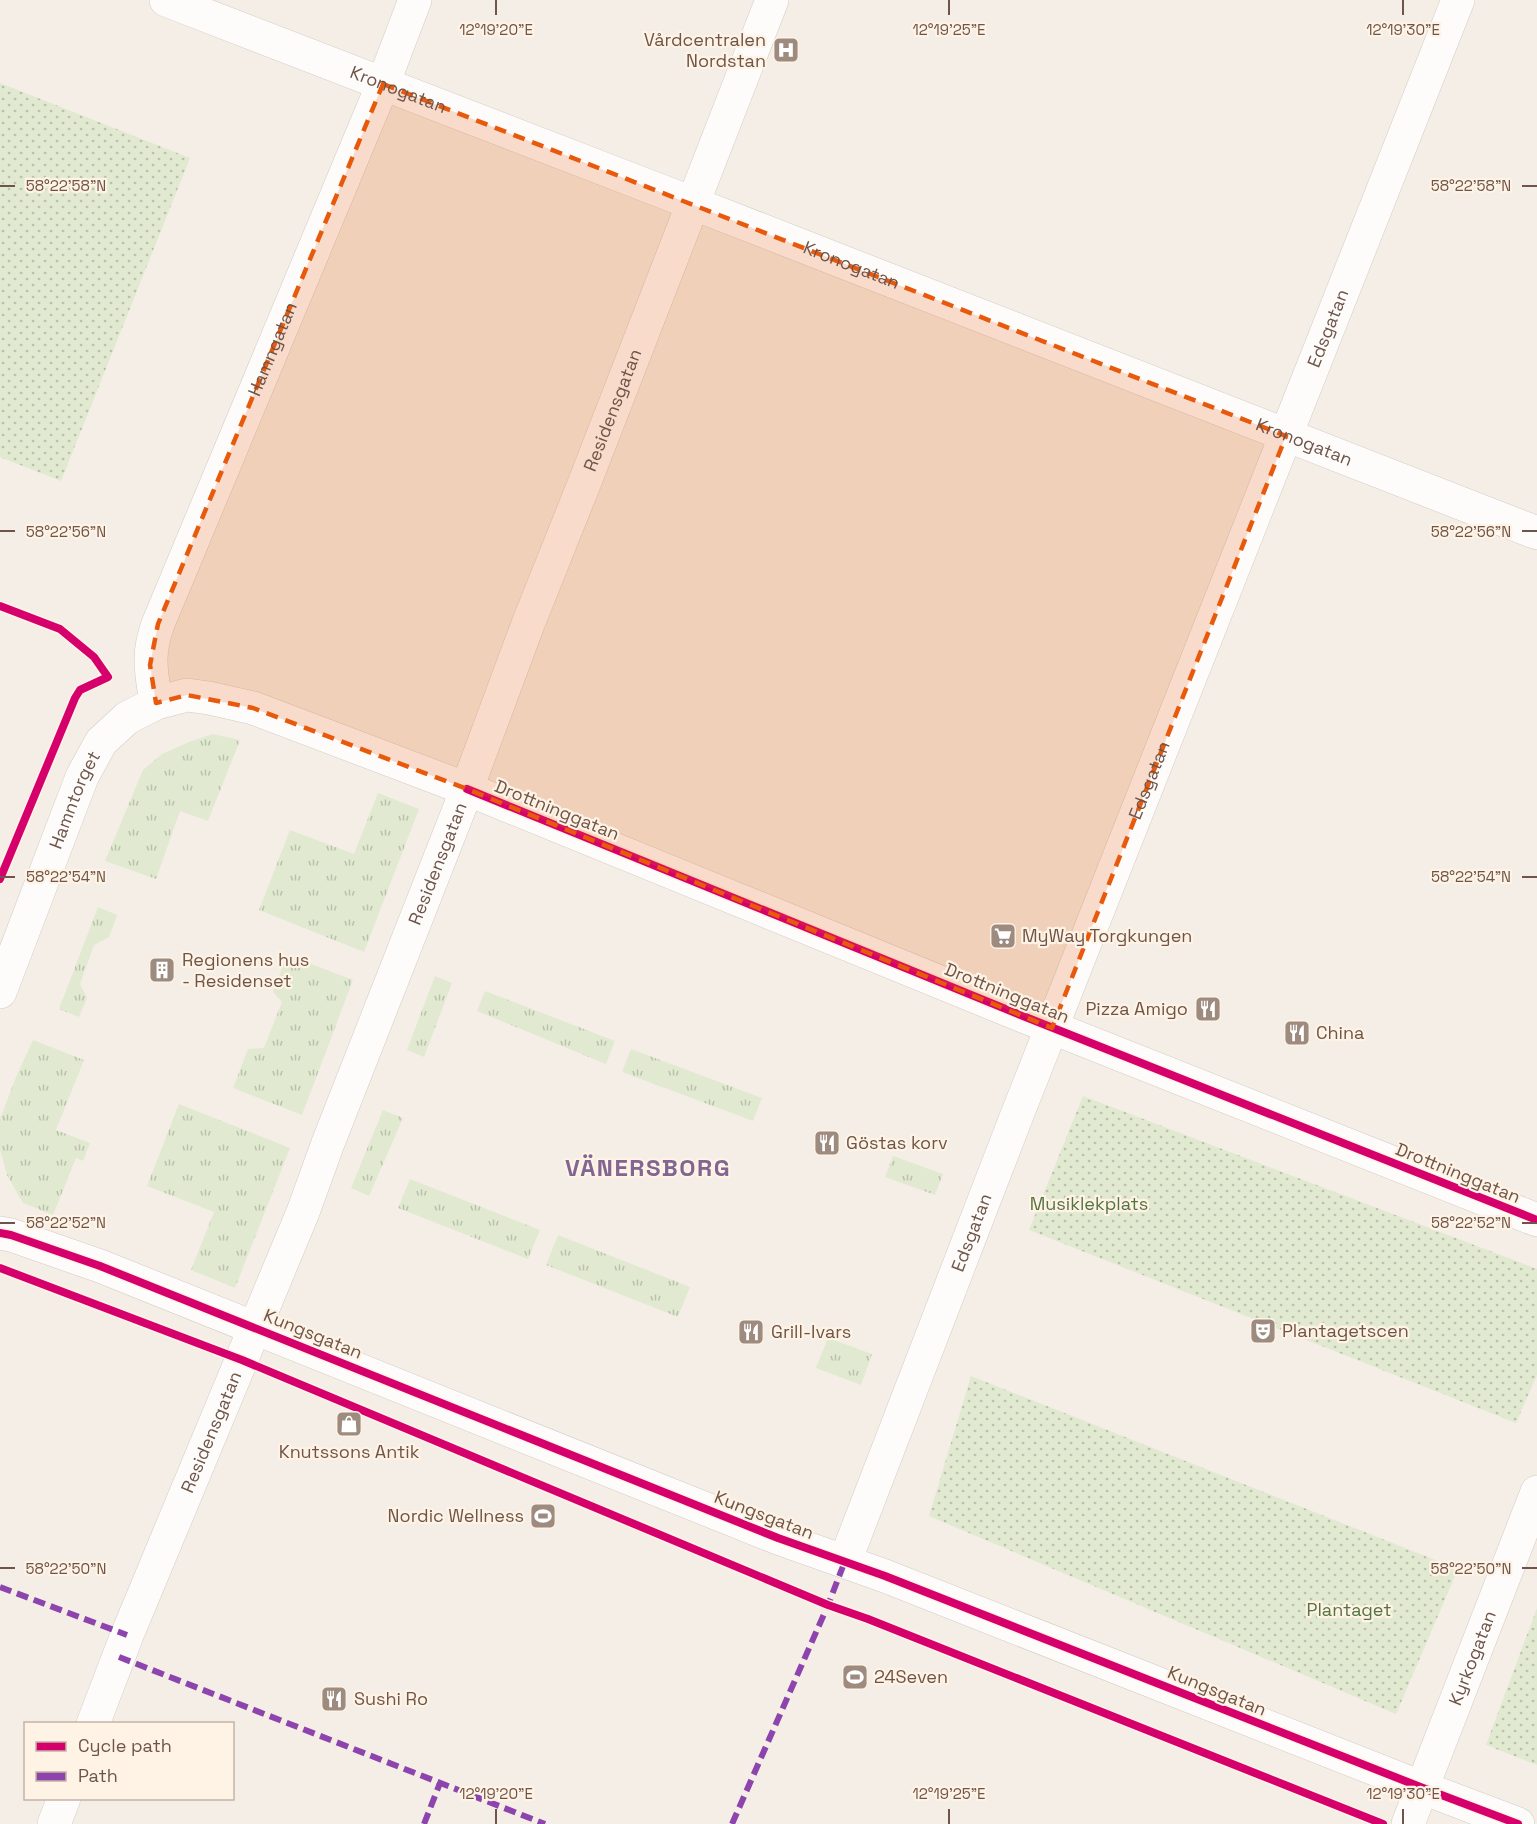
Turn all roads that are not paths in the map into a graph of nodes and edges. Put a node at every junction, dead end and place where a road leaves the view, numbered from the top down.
1 (166, 0) edge
2 (415, 0) edge
3 (772, 0) edge
4 (1458, 0) edge
5 (383, 84) junction
6 (692, 203) junction
7 (1286, 436) junction
8 (1537, 533) edge
9 (156, 703) junction
10 (467, 789) junction
11 (0, 992) edge
12 (1052, 1028) junction
13 (1537, 1220) edge
14 (4, 1228) edge
15 (255, 1327) junction
16 (1537, 1492) edge
17 (844, 1561) junction
18 (94, 1722) edge
19 (1423, 1788) junction
20 (63, 1800) edge
21 (54, 1824) edge
22 (1408, 1824) edge
23 (1518, 1824) edge

1 - 5 street, Kronogatan
2 - 5 street, Hamngatan
3 - 6 street, Residensgatan
4 - 7 street, Edsgatan
5 - 6 street, Kronogatan
5 - 9 street, Hamngatan
6 - 7 street, Kronogatan
6 - 10 street, Residensgatan
7 - 8 street, Kronogatan
7 - 12 street, Edsgatan
9 - 10 street, Drottninggatan
9 - 11 street, Hamntorget
10 - 12 street, Drottninggatan
10 - 15 street, Residensgatan
12 - 13 street, Drottninggatan
12 - 17 street, Edsgatan
14 - 15 street, Kungsgatan
15 - 17 street, Kungsgatan
15 - 18 street, Residensgatan
16 - 19 street, Kyrkogatan
17 - 19 street, Kungsgatan
19 - 22 street, Kyrkogatan
19 - 23 street, Kungsgatan
20 - 21 street

